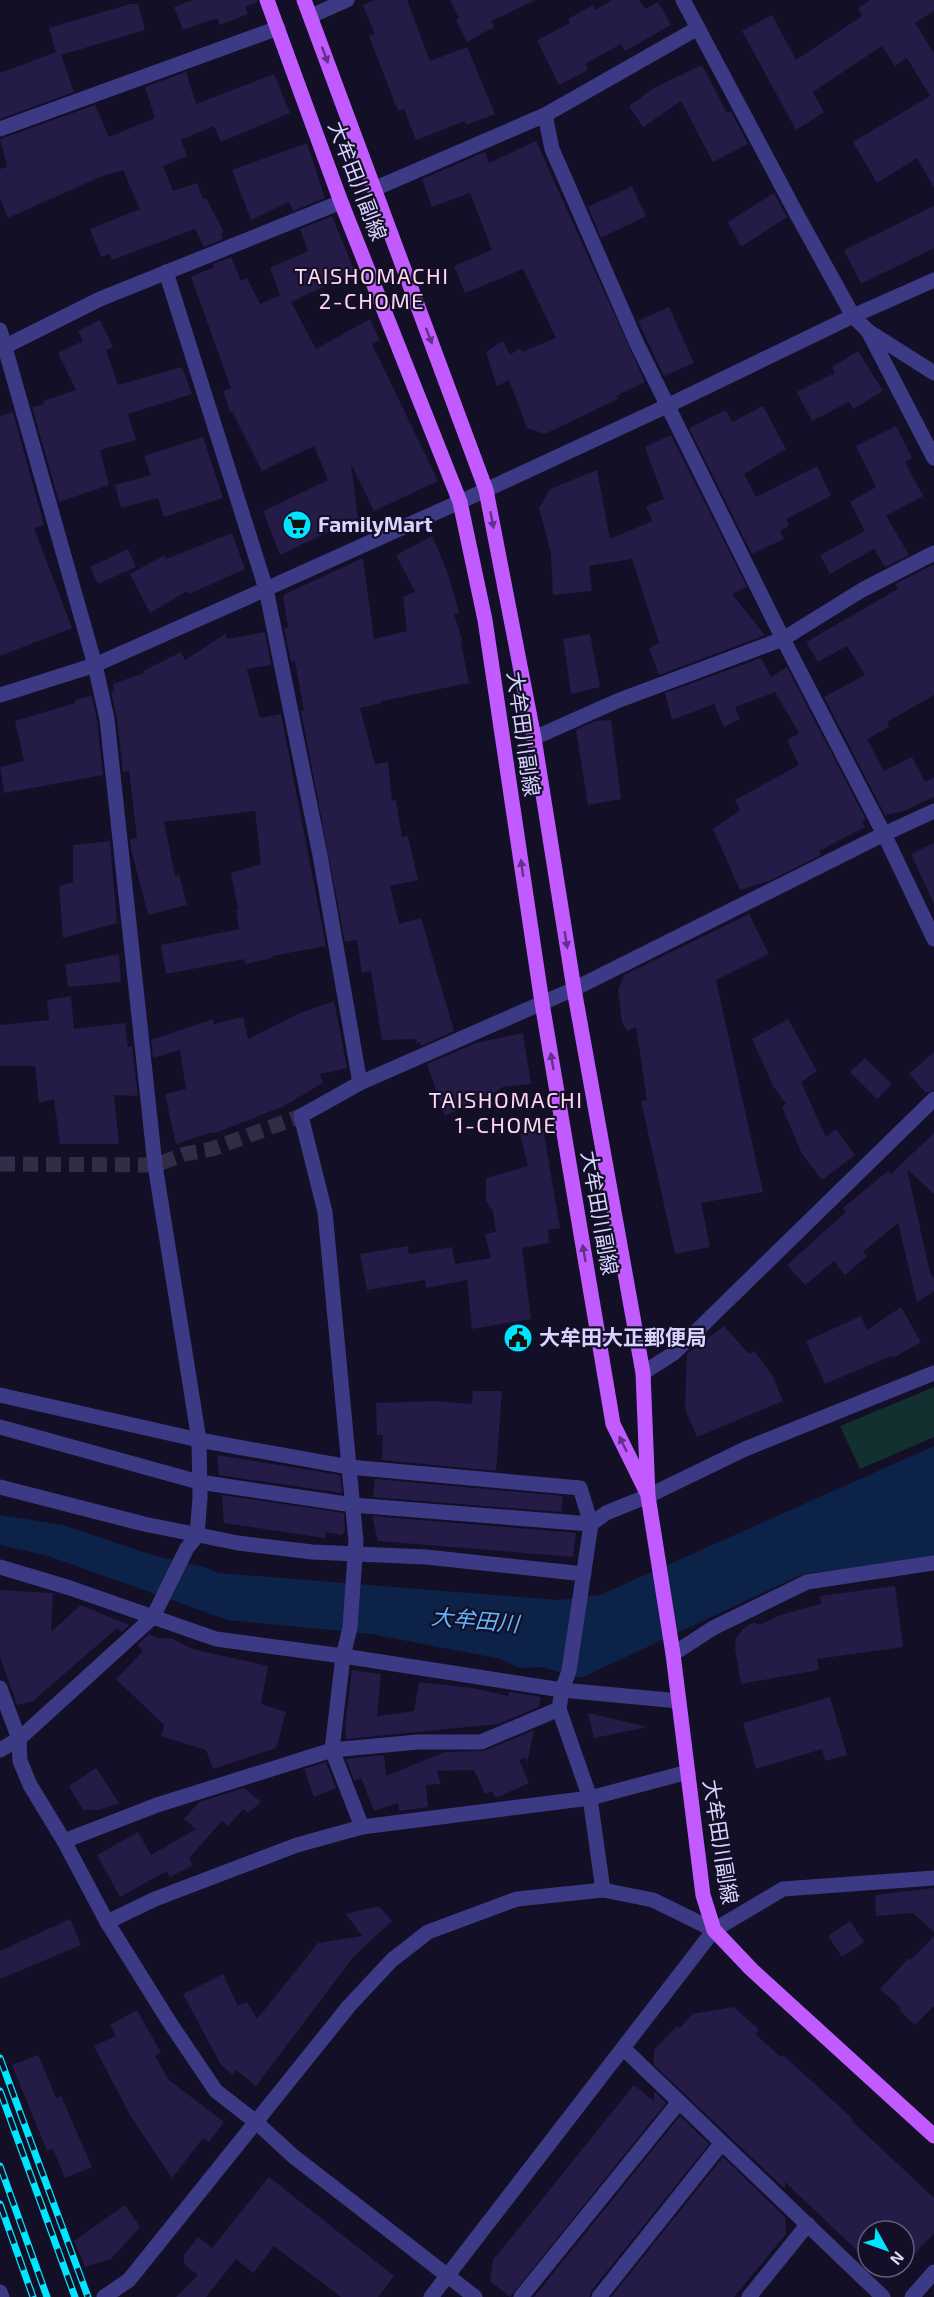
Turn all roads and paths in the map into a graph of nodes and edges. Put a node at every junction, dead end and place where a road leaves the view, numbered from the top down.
1 (267, 0) edge
2 (304, 0) edge
3 (347, 0) edge
4 (683, 0) edge
5 (310, 16) junction
6 (278, 28) junction
7 (698, 28) junction
8 (545, 116) junction
9 (0, 129) edge
10 (374, 189) junction
11 (341, 202) junction
12 (166, 272) junction
13 (934, 280) edge
14 (853, 316) junction
15 (0, 330) edge
16 (868, 331) junction
17 (2, 348) edge
18 (934, 373) edge
19 (669, 405) junction
20 (934, 458) edge
21 (486, 490) junction
22 (460, 502) junction
23 (934, 553) edge
24 (266, 589) junction
25 (783, 639) junction
26 (95, 665) junction
27 (0, 695) edge
28 (534, 738) junction
29 (934, 812) edge
30 (884, 834) junction
31 (934, 939) edge
32 (574, 989) junction
33 (542, 1003) junction
34 (360, 1083) junction
35 (934, 1099) edge
36 (643, 1373) junction
37 (934, 1373) edge
38 (0, 1395) edge
39 (0, 1427) edge
40 (199, 1440) junction
41 (349, 1467) junction
42 (199, 1482) junction
43 (0, 1487) edge
44 (648, 1496) junction
45 (353, 1505) junction
46 (591, 1524) junction
47 (197, 1536) junction
48 (356, 1562) junction
49 (934, 1563) edge
50 (0, 1567) edge
51 (584, 1574) junction
52 (153, 1617) junction
53 (673, 1654) junction
54 (343, 1656) junction
55 (0, 1688) edge
56 (562, 1690) junction
57 (679, 1701) junction
58 (559, 1709) junction
59 (19, 1739) junction
60 (0, 1750) edge
61 (332, 1750) junction
62 (687, 1772) junction
63 (590, 1798) junction
64 (362, 1827) junction
65 (64, 1841) junction
66 (934, 1878) edge
67 (603, 1890) junction
68 (107, 1922) junction
69 (714, 1930) junction
70 (624, 2049) junction
71 (679, 2102) junction
72 (256, 2122) junction
73 (934, 2136) edge
74 (721, 2144) junction
75 (808, 2224) junction
76 (934, 2272) edge
77 (449, 2276) junction
78 (0, 2292) edge
79 (2, 2297) edge
80 (104, 2297) edge
81 (431, 2297) edge
82 (475, 2297) edge
83 (521, 2297) edge
84 (599, 2297) edge
85 (749, 2297) edge
86 (883, 2297) edge
87 (912, 2297) edge

1 - 6 main road, 大牟田川副線
2 - 5 main road, 大牟田川副線
3 - 5 street
4 - 7 street
5 -> 10 main road, 大牟田川副線
6 - 9 street
6 - 11 main road, 大牟田川副線
7 - 8 street
7 - 14 street
8 - 10 street
8 - 19 street
10 -> 21 main road, 大牟田川副線
11 - 12 street
11 - 22 main road, 大牟田川副線
12 - 17 street
12 - 24 street
13 - 14 street
14 - 16 street
14 - 19 street
15 - 17 street
16 - 18 street
16 - 20 street
17 - 26 street
19 - 21 street
19 - 25 street
21 - 22 street
21 -> 28 main road, 大牟田川副線
22 - 24 street
33 -> 22 main road, 大牟田川副線
23 - 25 street
24 - 26 street
24 - 34 street
25 - 28 street
25 - 30 street
26 - 27 street
26 - 40 street
28 -> 32 main road, 大牟田川副線
29 - 30 street
30 - 31 street
30 - 32 street
32 - 33 street
32 - 36 main road, 大牟田川副線
33 - 34 street
44 -> 33 main road, 大牟田川副線
34 - 41 street
35 - 36 street
36 - 44 main road, 大牟田川副線
37 - 44 street
38 - 40 street
39 - 42 street
40 - 41 street
40 - 42 street
41 - 45 street
41 - 46 street
42 - 45 street
42 - 47 street
43 - 47 street
44 - 46 street
44 - 53 main road, 大牟田川副線
45 - 46 street
45 - 48 street
46 - 51 street
47 - 48 street
47 - 52 street
48 - 51 street
48 - 54 street
49 - 53 street
50 - 52 street
51 - 56 street
52 - 54 street
52 - 59 street
53 - 57 main road, 大牟田川副線
54 - 56 street
54 - 61 street
55 - 59 street
56 - 57 street
56 - 58 street
57 - 62 main road, 大牟田川副線
58 - 61 street
58 - 63 street
59 - 60 street
59 - 65 street
61 - 64 street
61 - 65 street
62 - 63 street
62 - 69 main road, 大牟田川副線
63 - 64 street
63 - 67 street
64 - 68 street
65 - 68 street
66 - 69 street
67 - 69 street
67 - 72 street
68 - 72 street
69 - 70 street
69 - 73 main road, 大牟田川副線
70 - 71 street
70 - 77 street
71 - 74 street
71 - 83 street
72 - 77 street
72 - 80 street
74 - 75 street
74 - 84 street
75 - 85 street
75 - 86 street
76 - 87 street
77 - 81 street
77 - 82 street
78 - 79 street

